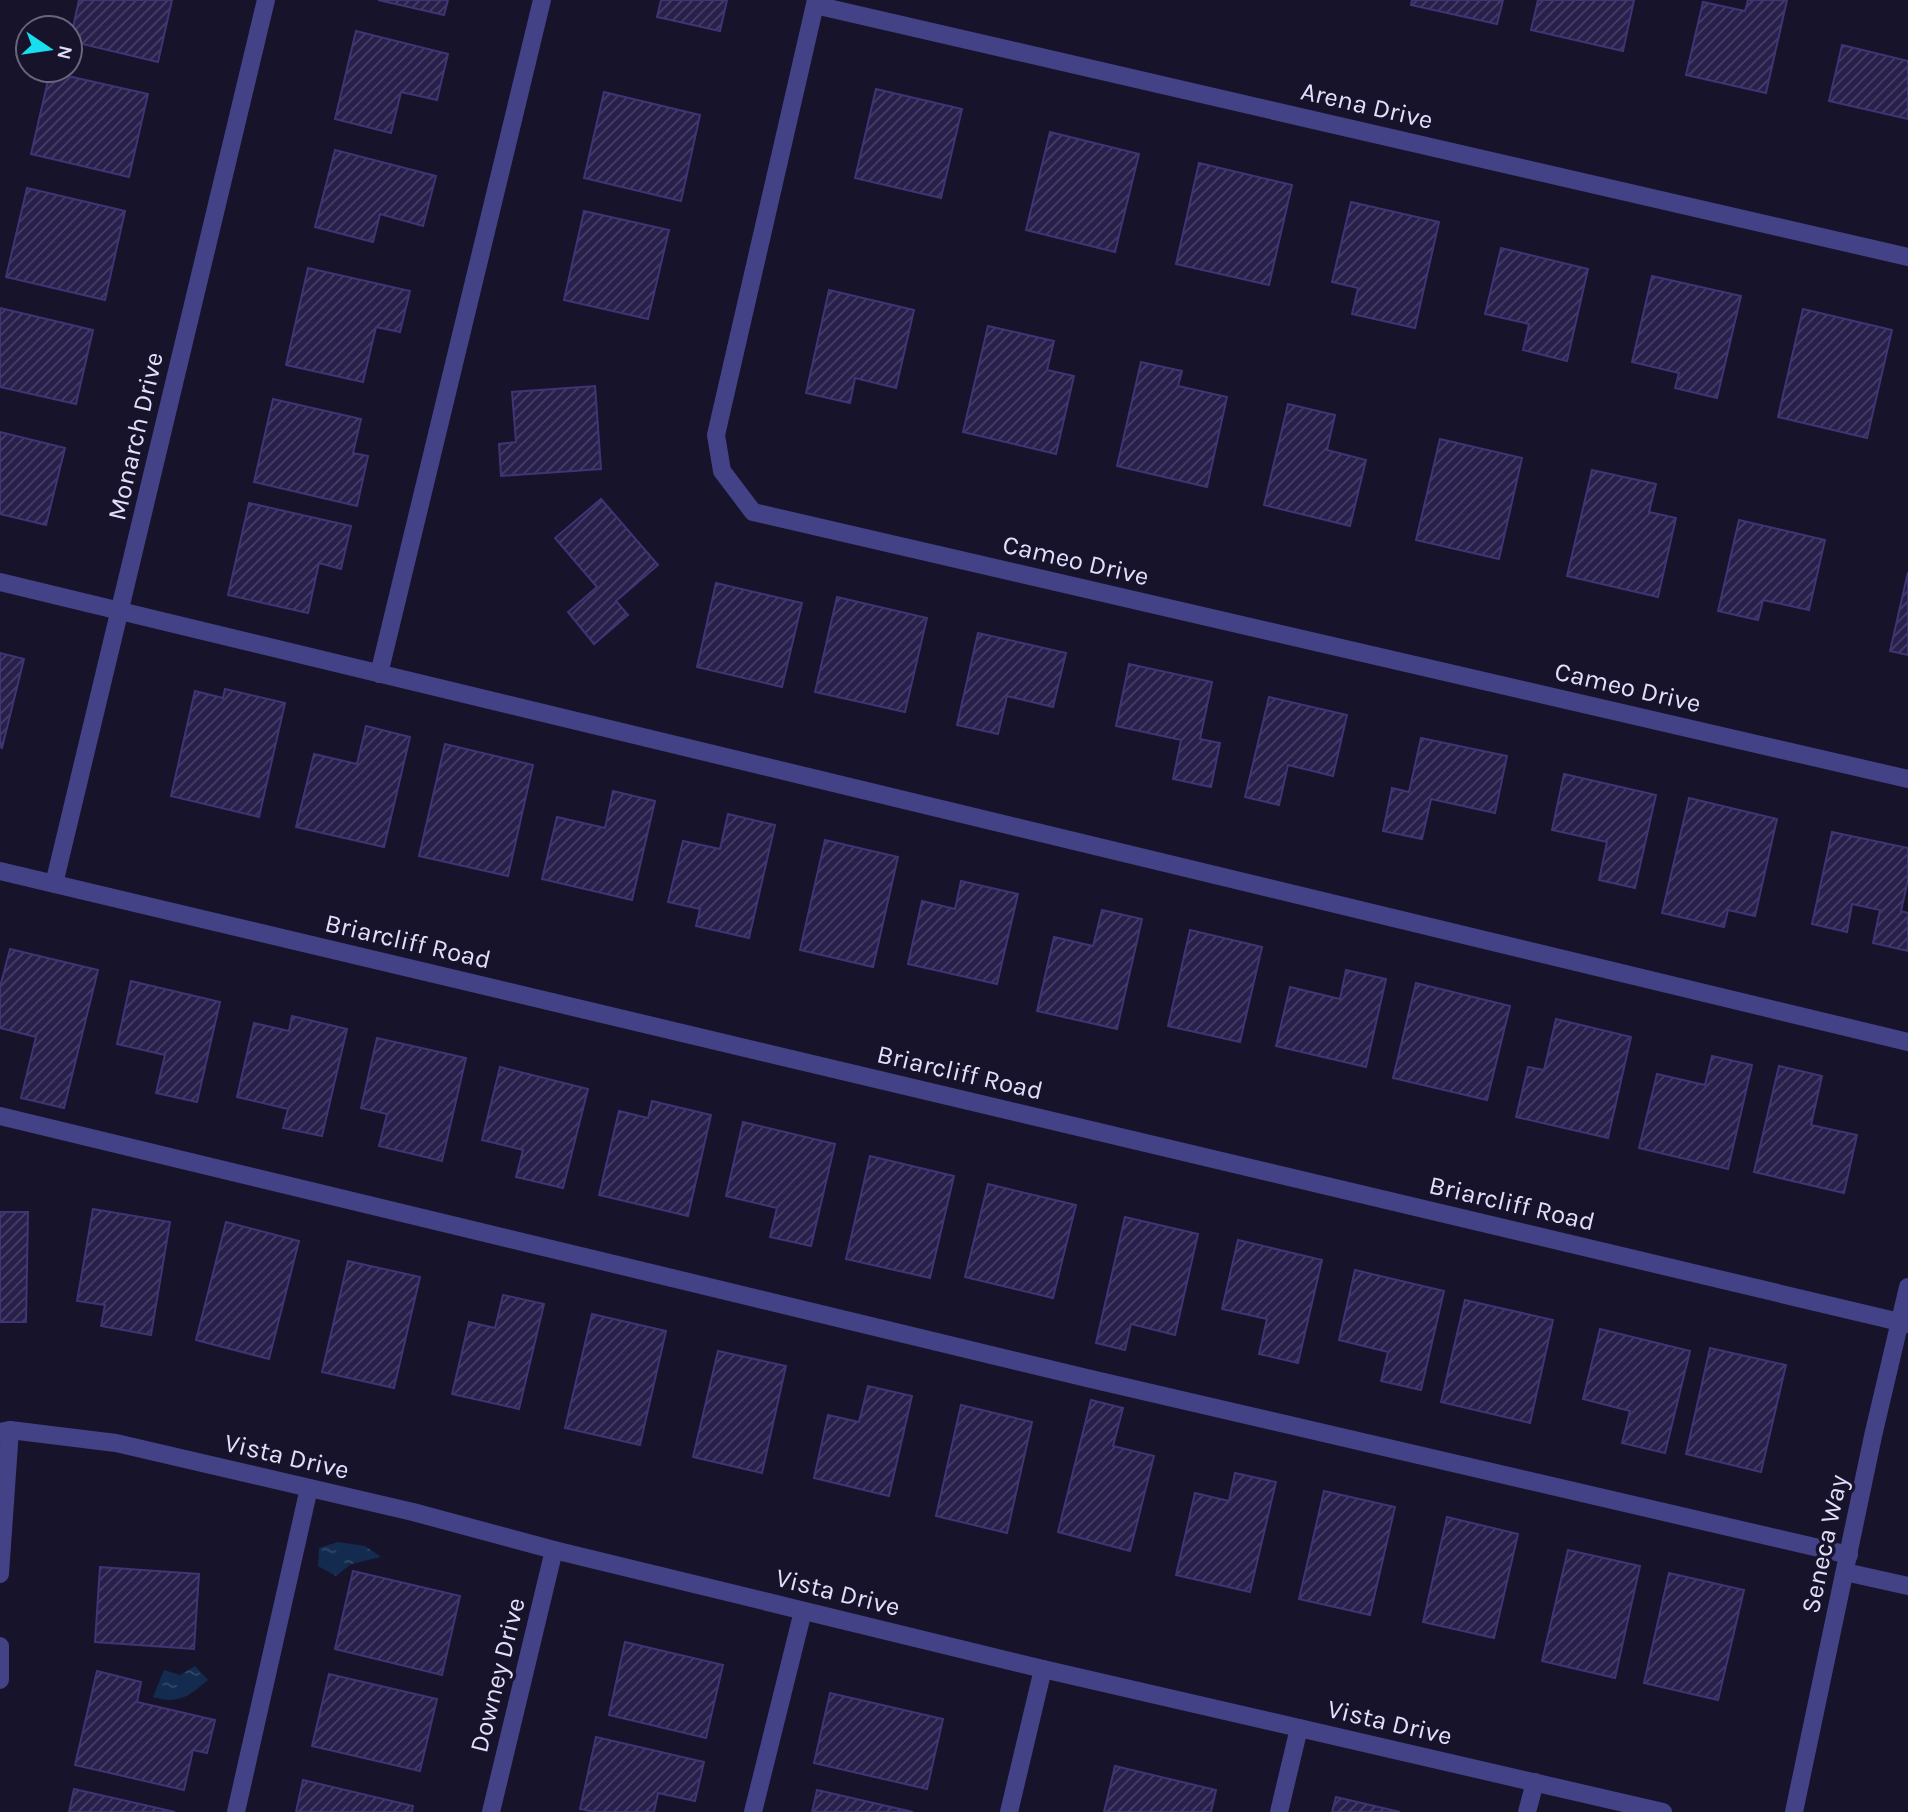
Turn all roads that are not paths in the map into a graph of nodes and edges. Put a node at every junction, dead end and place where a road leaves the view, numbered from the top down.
1 (266, 0) edge
2 (542, 0) edge
3 (816, 2) edge
4 (1908, 257) edge
5 (0, 582) edge
6 (120, 611) junction
7 (379, 674) junction
8 (1908, 779) edge
9 (0, 871) edge
10 (54, 884) junction
11 (1908, 1042) edge
12 (0, 1116) edge
13 (1908, 1287) edge
14 (1904, 1323) edge
15 (5, 1431) edge
16 (309, 1488) junction
17 (554, 1550) junction
18 (1847, 1564) junction
19 (0, 1574) edge
20 (1908, 1586) edge
21 (803, 1611) junction
22 (0, 1646) edge
23 (1043, 1669) junction
24 (0, 1680) edge
25 (1299, 1728) junction
26 (1535, 1782) junction
27 (236, 1812) edge
28 (491, 1812) edge
29 (753, 1812) edge
30 (1009, 1812) edge
31 (1279, 1812) edge
32 (1527, 1812) edge
33 (1663, 1812) edge
34 (1794, 1812) edge

1 - 6 street, Monarch Drive
2 - 7 street
3 - 4 street, Arena Drive
3 - 8 street, Cameo Drive
5 - 6 street
6 - 7 street
6 - 10 street, Monarch Drive
7 - 11 street
9 - 10 street, Briarcliff Road
10 - 14 street, Briarcliff Road
12 - 18 street
13 - 14 street, Seneca Way
14 - 18 street, Seneca Way
15 - 16 street, Vista Drive
15 - 19 street
16 - 17 street, Vista Drive
16 - 27 street
17 - 21 street, Vista Drive
17 - 28 street, Downey Drive
18 - 20 street
18 - 34 street, Seneca Way
21 - 23 street, Vista Drive
21 - 29 street
22 - 24 street
23 - 25 street, Vista Drive
23 - 30 street
25 - 26 street, Vista Drive
25 - 31 street
26 - 32 street
26 - 33 street, Vista Drive

